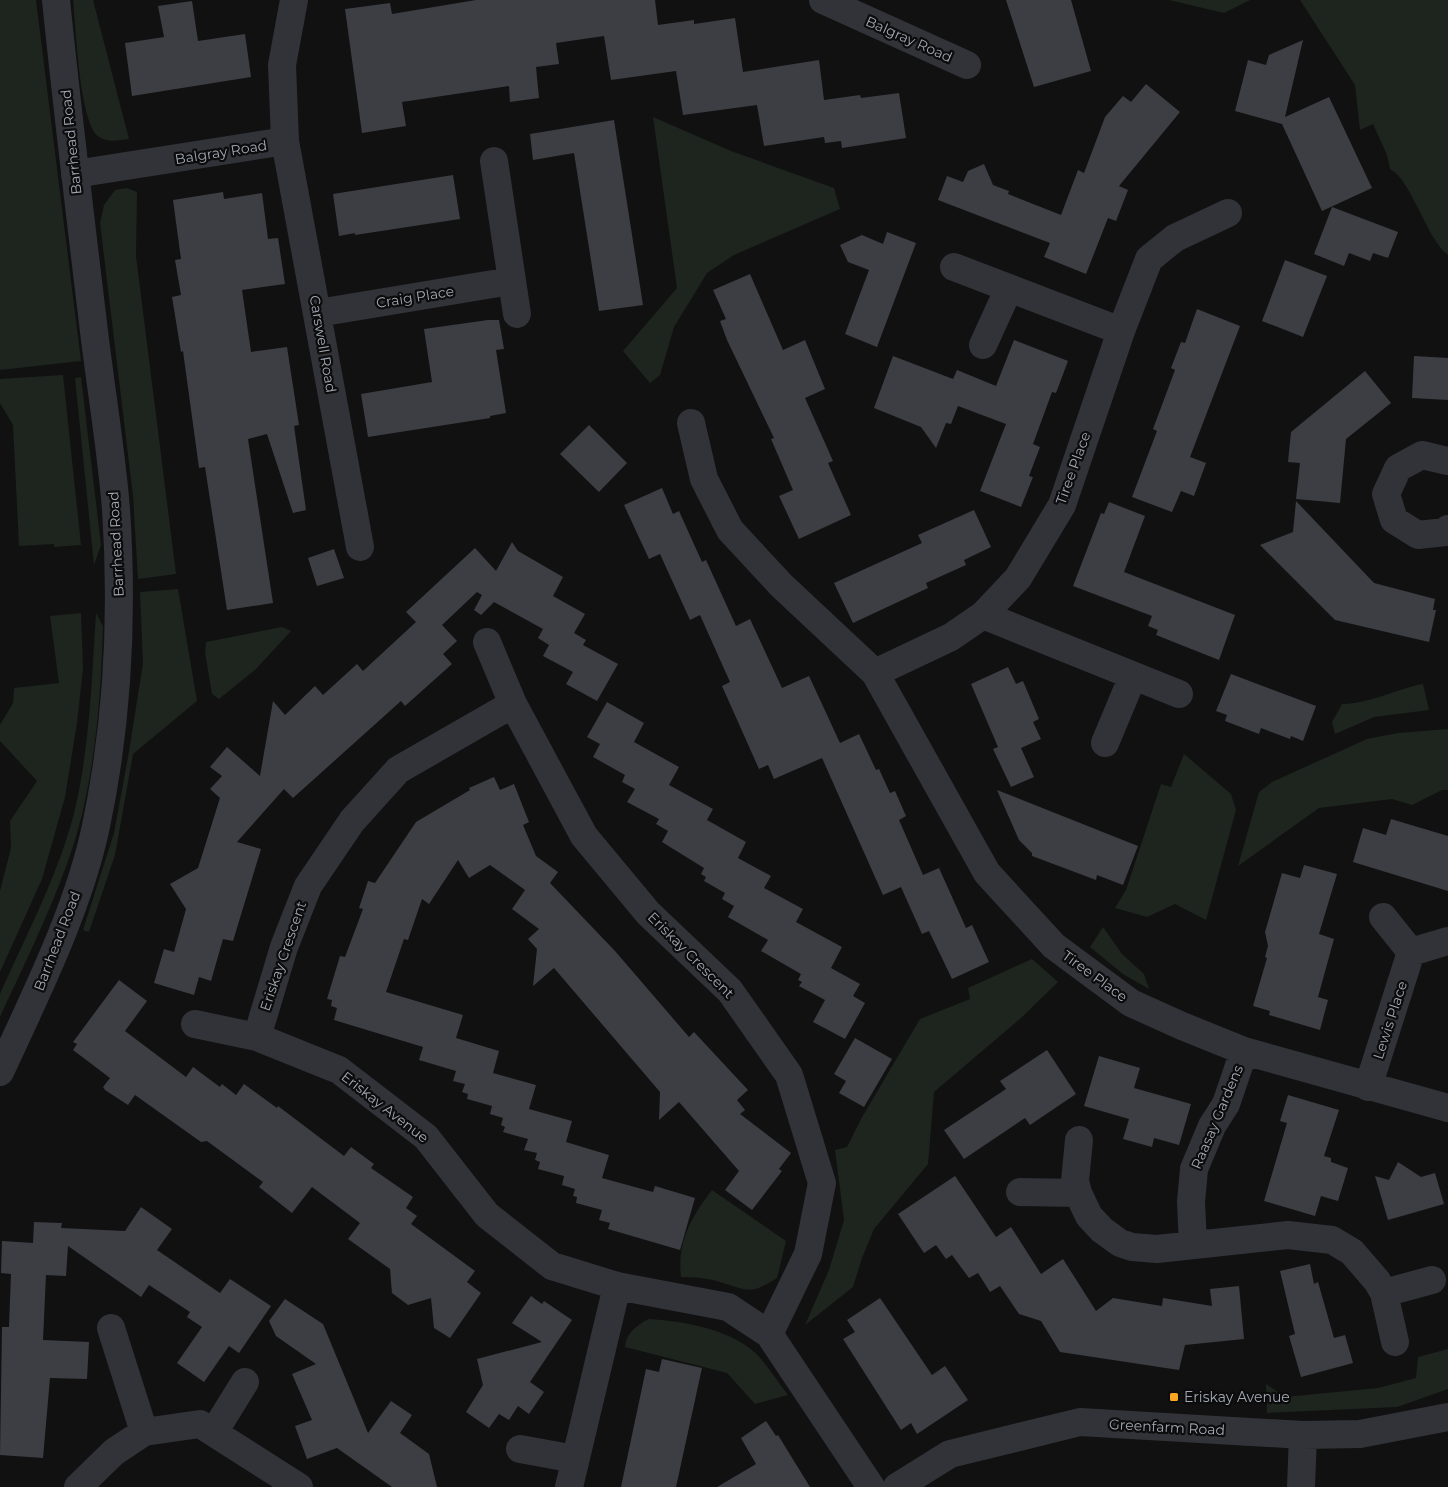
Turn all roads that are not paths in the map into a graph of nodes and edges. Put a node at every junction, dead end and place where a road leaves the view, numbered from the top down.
1 (56, 0) edge
2 (294, 0) edge
3 (823, 0) edge
4 (967, 65) dead end
5 (285, 141) junction
6 (494, 161) dead end
7 (75, 174) junction
8 (1228, 213) dead end
9 (954, 267) dead end
10 (511, 281) junction
11 (1009, 288) junction
12 (318, 313) junction
13 (516, 314) dead end
14 (1121, 331) junction
15 (983, 345) dead end
16 (691, 423) dead end
17 (1448, 461) edge
18 (1448, 529) edge
19 (360, 547) dead end
20 (982, 616) junction
21 (487, 642) dead end
22 (875, 673) junction
23 (1132, 676) junction
24 (1179, 694) dead end
25 (513, 704) junction
26 (1105, 743) dead end
27 (1383, 917) dead end
28 (1448, 941) edge
29 (1411, 952) junction
30 (195, 1024) dead end
31 (257, 1037) junction
32 (1244, 1051) junction
33 (0, 1072) edge
34 (1368, 1087) junction
35 (1448, 1108) edge
36 (1079, 1140) dead end
37 (1020, 1192) dead end
38 (1078, 1193) junction
39 (1193, 1244) junction
40 (1432, 1280) dead end
41 (617, 1286) junction
42 (1384, 1293) junction
43 (110, 1328) dead end
44 (769, 1334) junction
45 (1395, 1342) dead end
46 (245, 1382) dead end
47 (1448, 1417) edge
48 (144, 1432) junction
49 (214, 1432) junction
50 (1303, 1435) junction
51 (520, 1449) dead end
52 (575, 1459) junction
53 (78, 1487) edge
54 (299, 1487) edge
55 (569, 1487) edge
56 (871, 1487) edge
57 (897, 1487) edge
58 (1301, 1487) edge

1 - 7 street, Barrhead Road
2 - 5 street, Balgray Road
3 - 4 street, Balgray Road
5 - 7 street, Balgray Road
5 - 12 street, Carswell Road
6 - 10 street
7 - 33 street, Barrhead Road
8 - 14 street, Tiree Place
9 - 11 street
10 - 12 street, Craig Place
10 - 13 street
11 - 14 street
11 - 15 street
12 - 19 street, Carswell Road
14 - 20 street, Tiree Place
16 - 22 street, Tiree Place
17 - 18 street
20 - 22 street, Tiree Place
20 - 23 street
21 - 25 street, Eriskay Crescent
22 - 32 street, Tiree Place
23 - 24 street
23 - 26 street
25 - 31 street, Eriskay Crescent
25 - 44 street, Eriskay Crescent
27 - 29 street
28 - 29 street
29 - 34 street, Lewis Place
30 - 31 street, Eriskay Avenue
31 - 41 street, Eriskay Avenue
32 - 34 street, Tiree Place
32 - 39 street, Raasay Gardens
34 - 35 street, Tiree Place
36 - 38 street
37 - 38 street
38 - 39 street
39 - 42 street
40 - 42 street
41 - 44 street, Eriskay Avenue
41 - 52 street
42 - 45 street
43 - 48 street
44 - 56 street, Eriskay Avenue
46 - 49 street
47 - 50 street, Greenfarm Road
48 - 49 street
48 - 53 street
49 - 54 street
50 - 57 street, Greenfarm Road
50 - 58 street
51 - 52 street
52 - 55 street

